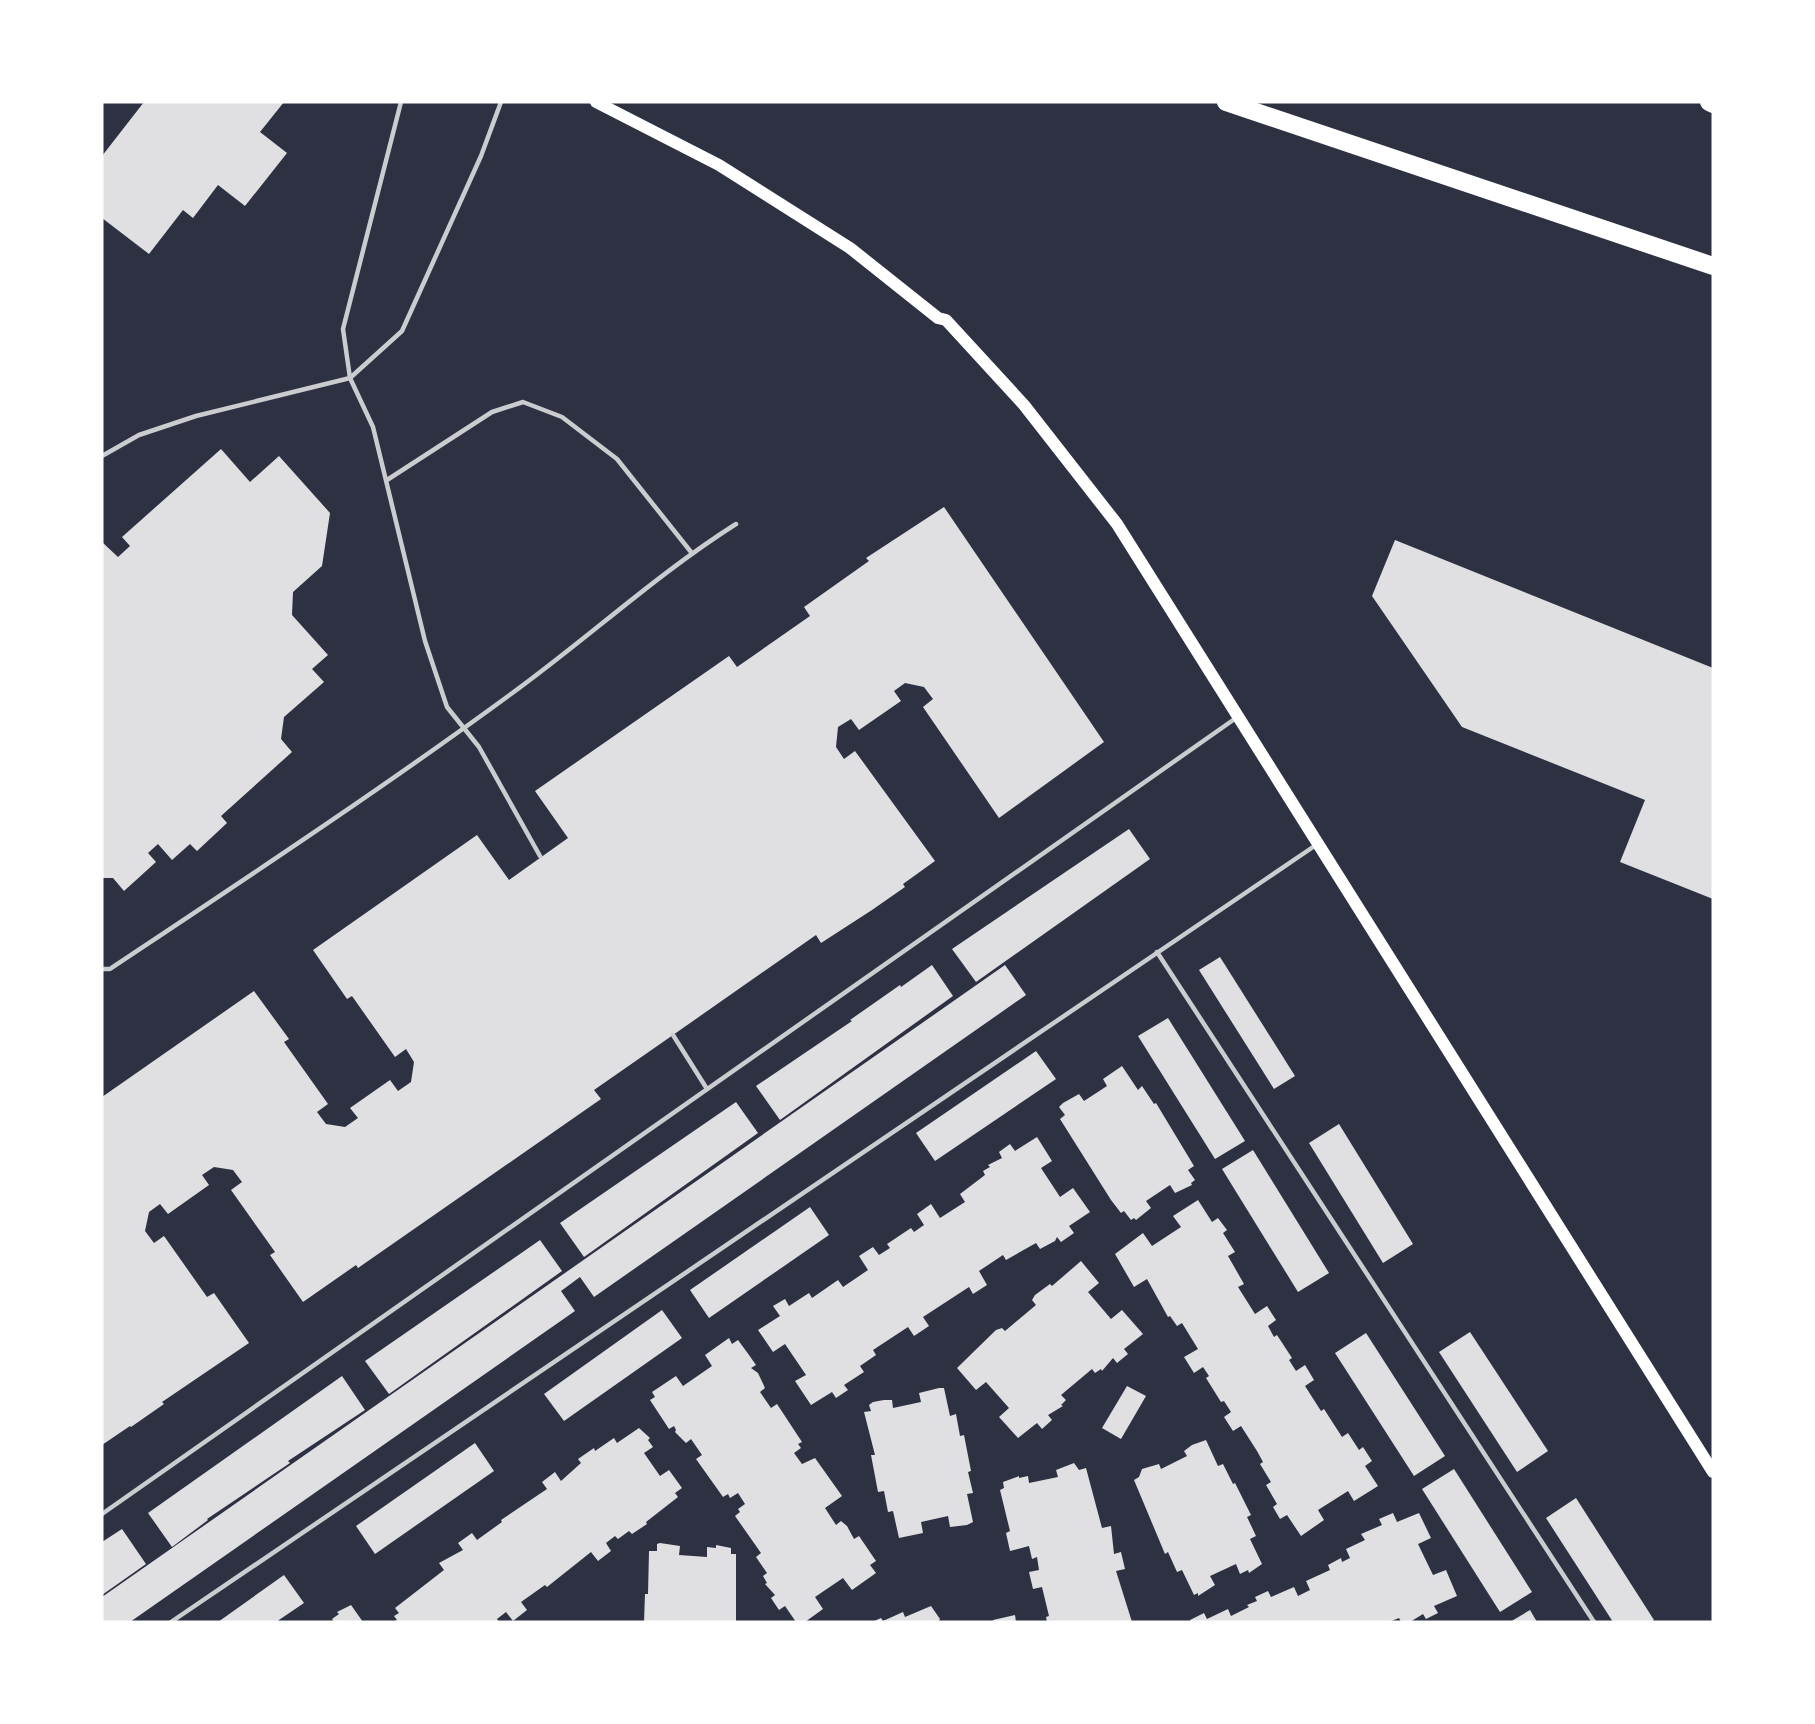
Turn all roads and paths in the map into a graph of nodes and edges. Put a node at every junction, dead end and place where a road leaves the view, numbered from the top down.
1 (401, 102) edge
2 (501, 102) edge
3 (596, 102) edge
4 (1227, 102) edge
5 (1708, 102) edge
6 (1713, 104) edge
7 (1713, 266) edge
8 (350, 378) junction
9 (102, 456) edge
10 (387, 480) junction
11 (736, 524) dead end
12 (691, 552) junction
13 (1238, 716) junction
14 (464, 728) junction
15 (1318, 843) junction
16 (540, 856) dead end
17 (1156, 952) junction
18 (102, 969) edge
19 (673, 1035) dead end
20 (707, 1089) junction
21 (1713, 1472) edge
22 (102, 1514) edge
23 (171, 1622) edge
24 (1594, 1622) edge

1 - 8 lane
2 - 8 lane
3 - 13 main road
4 - 7 highway
5 - 6 highway
8 - 9 lane
8 - 10 lane
10 - 12 lane
10 - 14 lane
11 - 12 lane
12 - 14 lane
13 - 15 main road
13 - 20 lane
14 - 16 lane
14 - 18 lane
15 - 17 lane
15 - 21 main road
17 - 23 lane
17 - 24 lane
19 - 20 lane
20 - 22 lane

